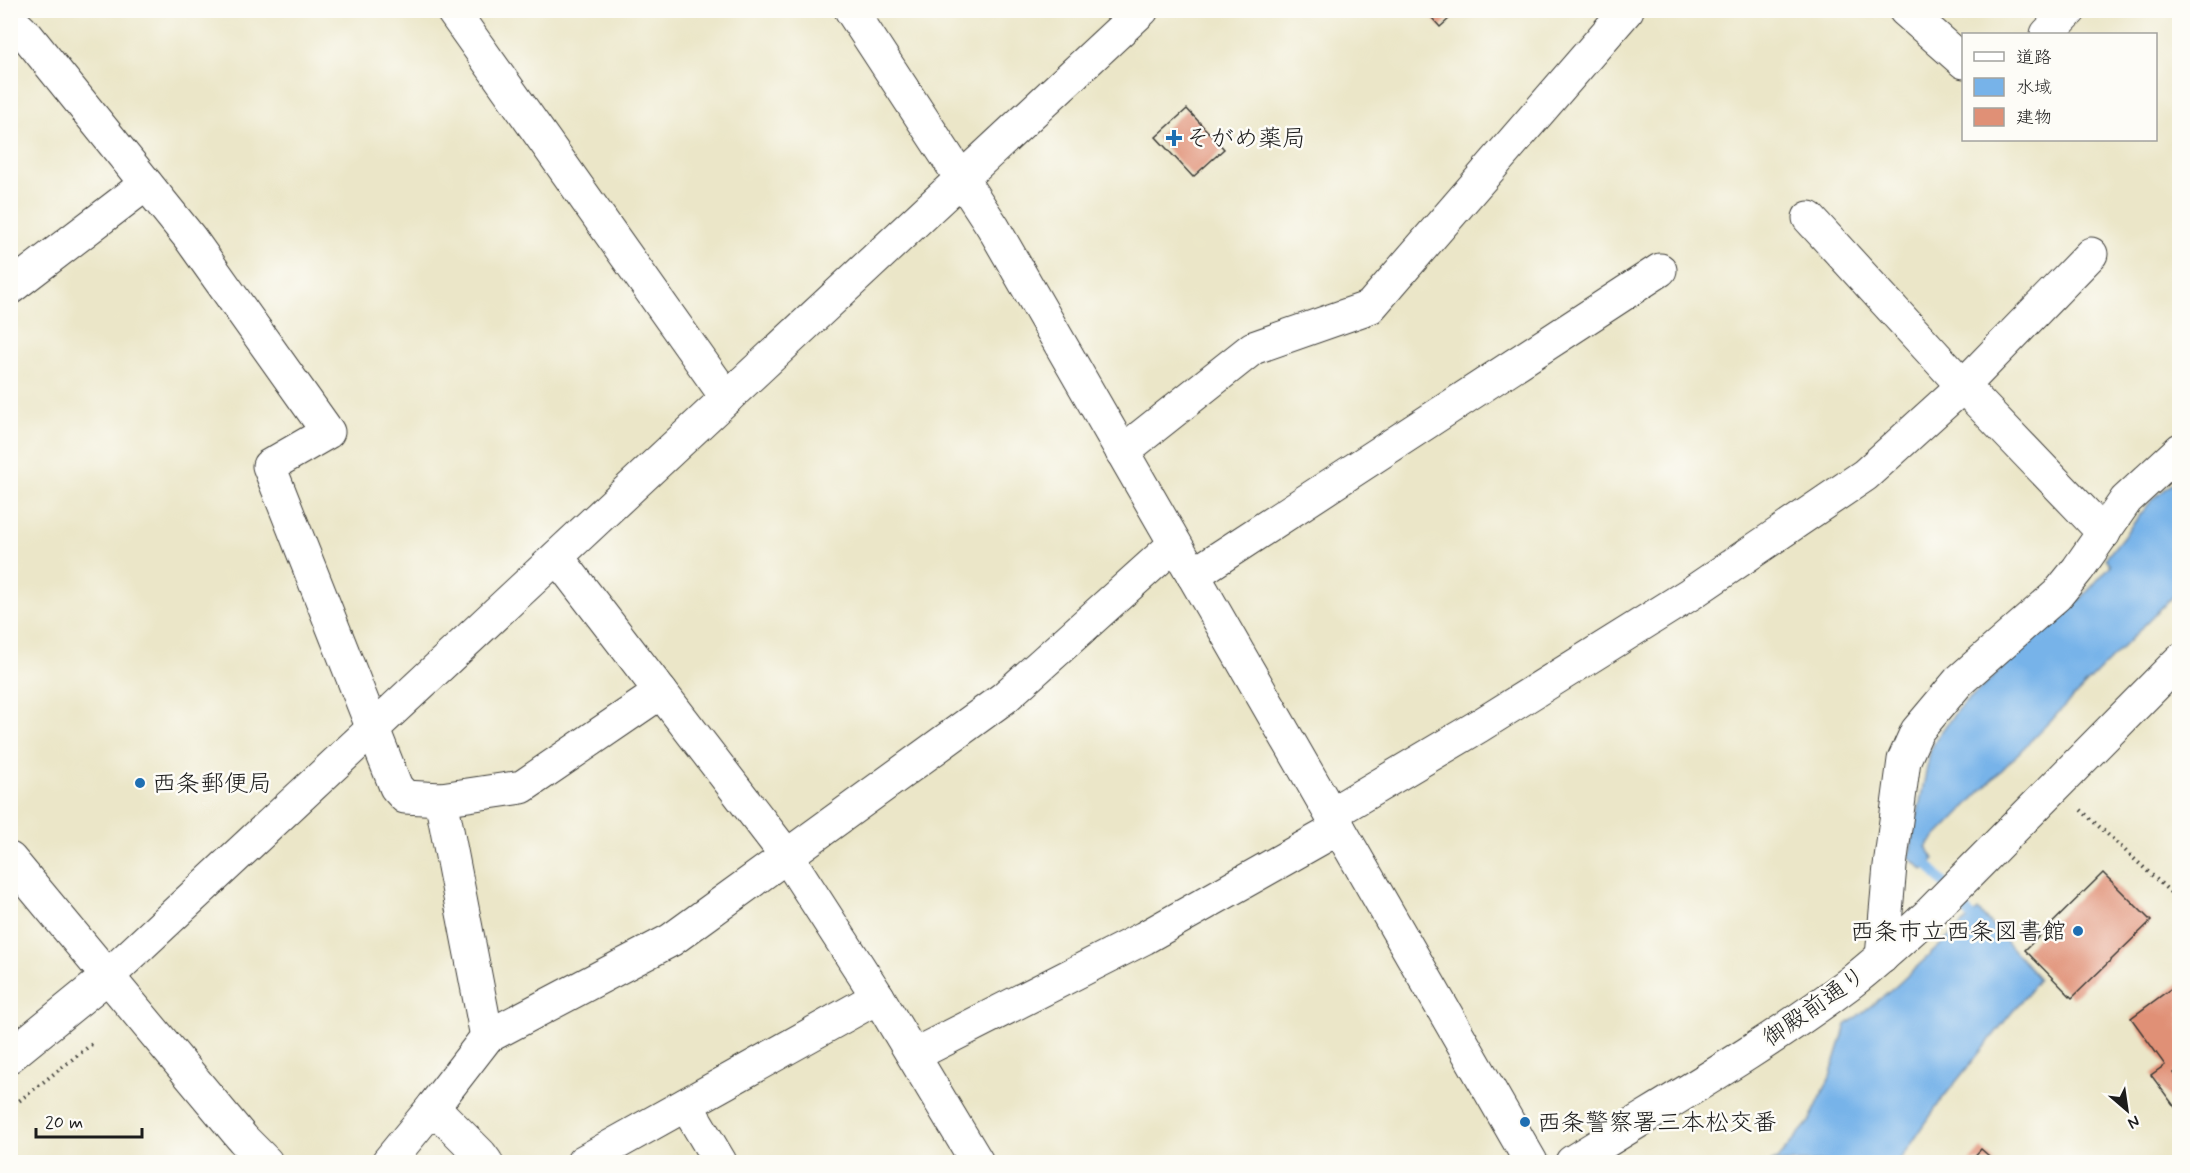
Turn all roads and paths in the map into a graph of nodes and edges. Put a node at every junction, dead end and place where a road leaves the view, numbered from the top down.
1 (452, 10) edge
2 (851, 10) edge
3 (1143, 10) edge
4 (1627, 10) edge
5 (1905, 10) edge
6 (2070, 10) edge
7 (10, 20) edge
8 (2048, 33) edge
9 (1962, 60) edge
10 (962, 179) junction
11 (146, 184) junction
12 (1809, 218) dead end
13 (2091, 254) dead end
14 (1660, 270) dead end
15 (10, 288) edge
16 (1963, 386) junction
17 (727, 398) junction
18 (2180, 450) edge
19 (1122, 452) junction
20 (2104, 533) junction
21 (1175, 544) junction
22 (557, 557) junction
23 (1193, 575) junction
24 (2180, 660) edge
25 (661, 692) junction
26 (374, 728) junction
27 (2056, 786) junction
28 (441, 799) junction
29 (1335, 821) junction
30 (787, 856) junction
31 (10, 859) edge
32 (2180, 901) edge
33 (1882, 957) junction
34 (107, 977) junction
35 (878, 997) junction
36 (487, 1037) junction
37 (92, 1044) dead end
38 (914, 1055) junction
39 (10, 1056) edge
40 (686, 1105) junction
41 (433, 1107) junction
42 (10, 1108) edge
43 (266, 1162) edge
44 (388, 1162) edge
45 (486, 1162) edge
46 (583, 1162) edge
47 (720, 1162) edge
48 (977, 1162) edge
49 (1531, 1162) edge
50 (1572, 1162) edge

1 - 17 street
2 - 10 street
3 - 10 street
4 - 19 street
5 - 9 street
6 - 8 street
7 - 11 street
10 - 17 street
10 - 19 street
11 - 15 street
11 - 26 street
12 - 16 street
13 - 16 street
14 - 23 street
16 - 20 street
16 - 29 street
17 - 22 street
18 - 20 street
19 - 21 street
20 - 33 street
21 - 23 street
21 - 30 street
22 - 25 street
22 - 26 street
23 - 29 street
24 - 27 street, 御殿前通り
25 - 28 street
25 - 30 street
26 - 28 street
26 - 34 street
27 - 32 path
27 - 33 street, 御殿前通り
28 - 36 street
29 - 38 street
29 - 49 street
30 - 35 street
30 - 36 street
31 - 34 street
33 - 50 street, 御殿前通り
34 - 39 street
34 - 43 street
35 - 38 street
35 - 40 street
36 - 41 street
37 - 42 path
38 - 48 street
40 - 46 street
40 - 47 street
41 - 44 street
41 - 45 street

